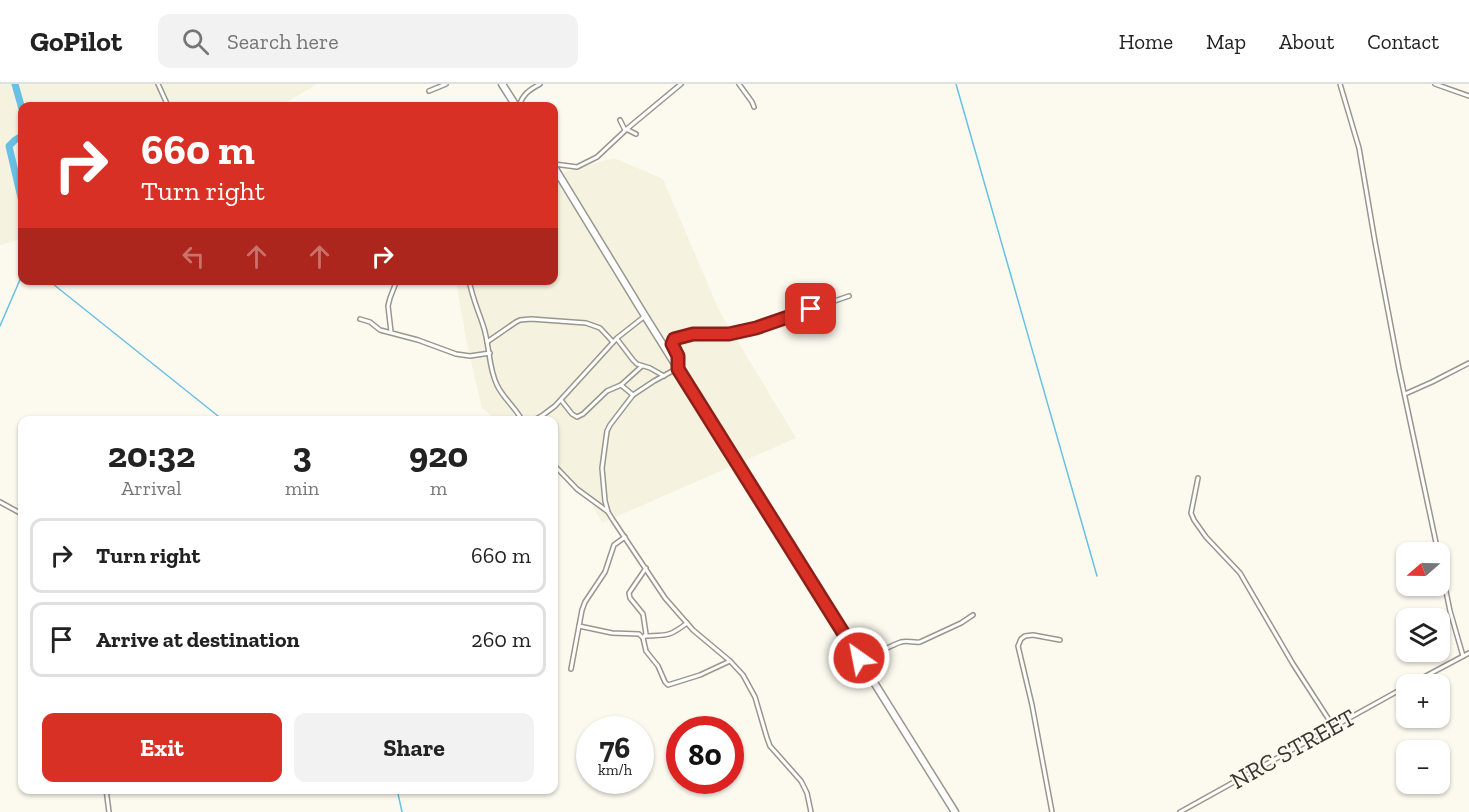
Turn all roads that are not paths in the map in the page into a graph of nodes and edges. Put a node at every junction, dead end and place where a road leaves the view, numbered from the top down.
1 (158, 84) edge
2 (446, 84) edge
3 (502, 84) edge
4 (540, 84) edge
5 (681, 84) edge
6 (739, 84) edge
7 (1340, 84) edge
8 (1435, 84) edge
9 (429, 90) dead end
10 (1469, 96) edge
11 (166, 102) edge
12 (514, 102) edge
13 (519, 102) edge
14 (754, 107) dead end
15 (620, 120) dead end
16 (626, 130) junction
17 (636, 134) dead end
18 (558, 166) edge
19 (558, 173) edge
20 (395, 285) edge
21 (470, 285) edge
22 (849, 296) dead end
23 (645, 316) junction
24 (360, 319) dead end
25 (391, 332) junction
26 (617, 338) junction
27 (488, 342) junction
28 (613, 342) junction
29 (489, 353) junction
30 (1469, 363) edge
31 (642, 366) junction
32 (678, 369) junction
33 (664, 376) junction
34 (621, 385) junction
35 (1404, 393) junction
36 (633, 395) junction
37 (561, 400) junction
38 (519, 416) edge
39 (541, 416) edge
40 (558, 470) edge
41 (1198, 478) dead end
42 (0, 502) edge
43 (18, 512) edge
44 (608, 512) junction
45 (625, 537) junction
46 (1436, 542) edge
47 (646, 568) junction
48 (1447, 596) edge
49 (973, 615) dead end
50 (687, 623) junction
51 (579, 626) junction
52 (644, 637) junction
53 (1060, 640) dead end
54 (1469, 653) edge
55 (1463, 656) junction
56 (859, 658) junction
57 (730, 662) junction
58 (571, 669) dead end
59 (1430, 674) edge
60 (1396, 692) edge
61 (1333, 726) junction
62 (107, 794) edge
63 (109, 812) edge
64 (812, 812) edge
65 (956, 812) edge
66 (1052, 812) edge
67 (1180, 812) edge

1 - 11 street
2 - 9 street
3 - 12 highway
4 - 13 street
5 - 16 street
6 - 14 street
7 - 35 street
8 - 10 street
15 - 16 street
16 - 17 street
16 - 18 street
19 - 23 highway
20 - 25 street
21 - 27 street
22 - 32 street
23 - 26 street
23 - 32 highway
24 - 25 street
25 - 29 street
26 - 28 street
26 - 31 street
27 - 28 street
27 - 29 street
28 - 37 street
29 - 38 street
30 - 35 street
31 - 33 street
31 - 34 street
32 - 33 street
32 - 56 highway
33 - 36 street
34 - 36 street
34 - 37 street
35 - 46 street
36 - 44 street
37 - 39 street
40 - 44 street
41 - 61 street
42 - 43 street
44 - 45 street
45 - 47 street
45 - 51 street
47 - 50 street
47 - 52 street
48 - 55 street
49 - 56 street
50 - 52 street
50 - 57 street
51 - 52 street
51 - 58 street
52 - 57 street
53 - 66 street
54 - 55 street
55 - 59 street
56 - 65 highway
57 - 64 street
60 - 61 street, NRC STREET
61 - 67 street, NRC STREET
62 - 63 street

